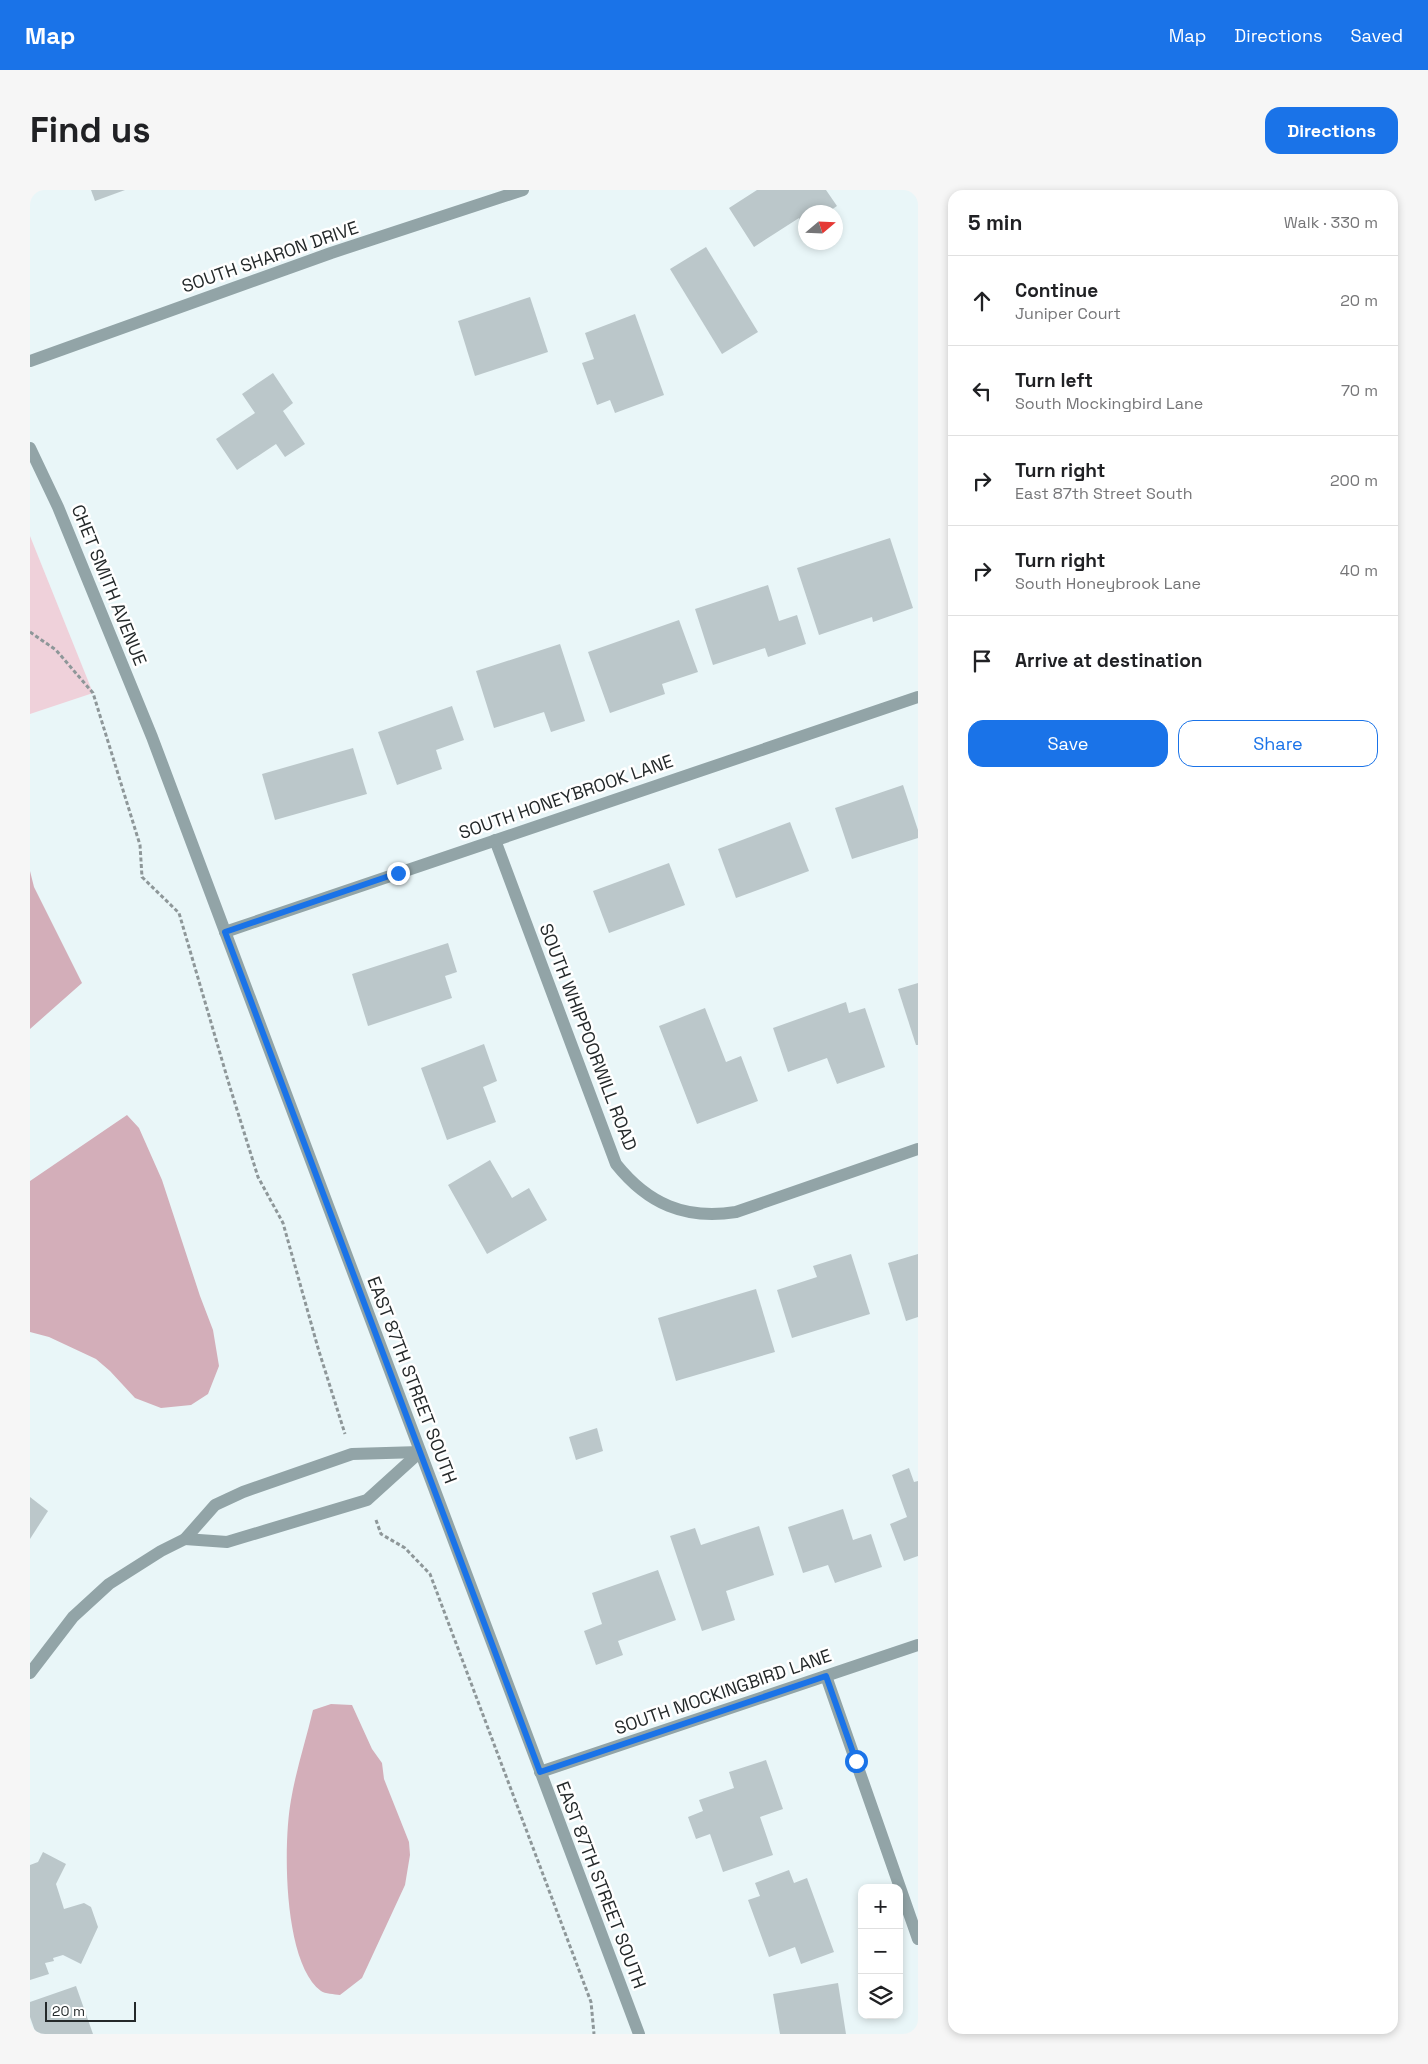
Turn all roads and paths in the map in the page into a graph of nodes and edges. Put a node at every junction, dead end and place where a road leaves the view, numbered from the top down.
1 (523, 190) edge
2 (30, 361) edge
3 (30, 448) edge
4 (30, 632) edge
5 (918, 697) edge
6 (152, 737) joint
7 (495, 840) junction
8 (225, 932) junction
9 (918, 1149) edge
10 (346, 1437) dead end
11 (420, 1452) junction
12 (381, 1534) dead end
13 (185, 1539) junction
14 (918, 1645) edge
15 (31, 1668) edge
16 (826, 1676) junction
17 (540, 1772) junction
18 (918, 1939) edge
19 (594, 2034) edge
20 (639, 2034) edge

1 - 2 street, SOUTH SHARON DRIVE
3 - 6 street, CHET SMITH AVENUE
4 - 10 path
5 - 7 street, SOUTH HONEYBROOK LANE
6 - 8 street, EAST 87TH STREET SOUTH
7 - 8 street, SOUTH HONEYBROOK LANE
7 - 9 street, SOUTH WHIPPOORWILL ROAD
8 - 11 street, EAST 87TH STREET SOUTH
11 - 13 street
11 - 13 street
11 - 17 street, EAST 87TH STREET SOUTH
12 - 19 path
13 - 15 street
14 - 16 street, SOUTH MOCKINGBIRD LANE
16 - 17 street, SOUTH MOCKINGBIRD LANE
16 - 18 street
17 - 20 street, EAST 87TH STREET SOUTH

